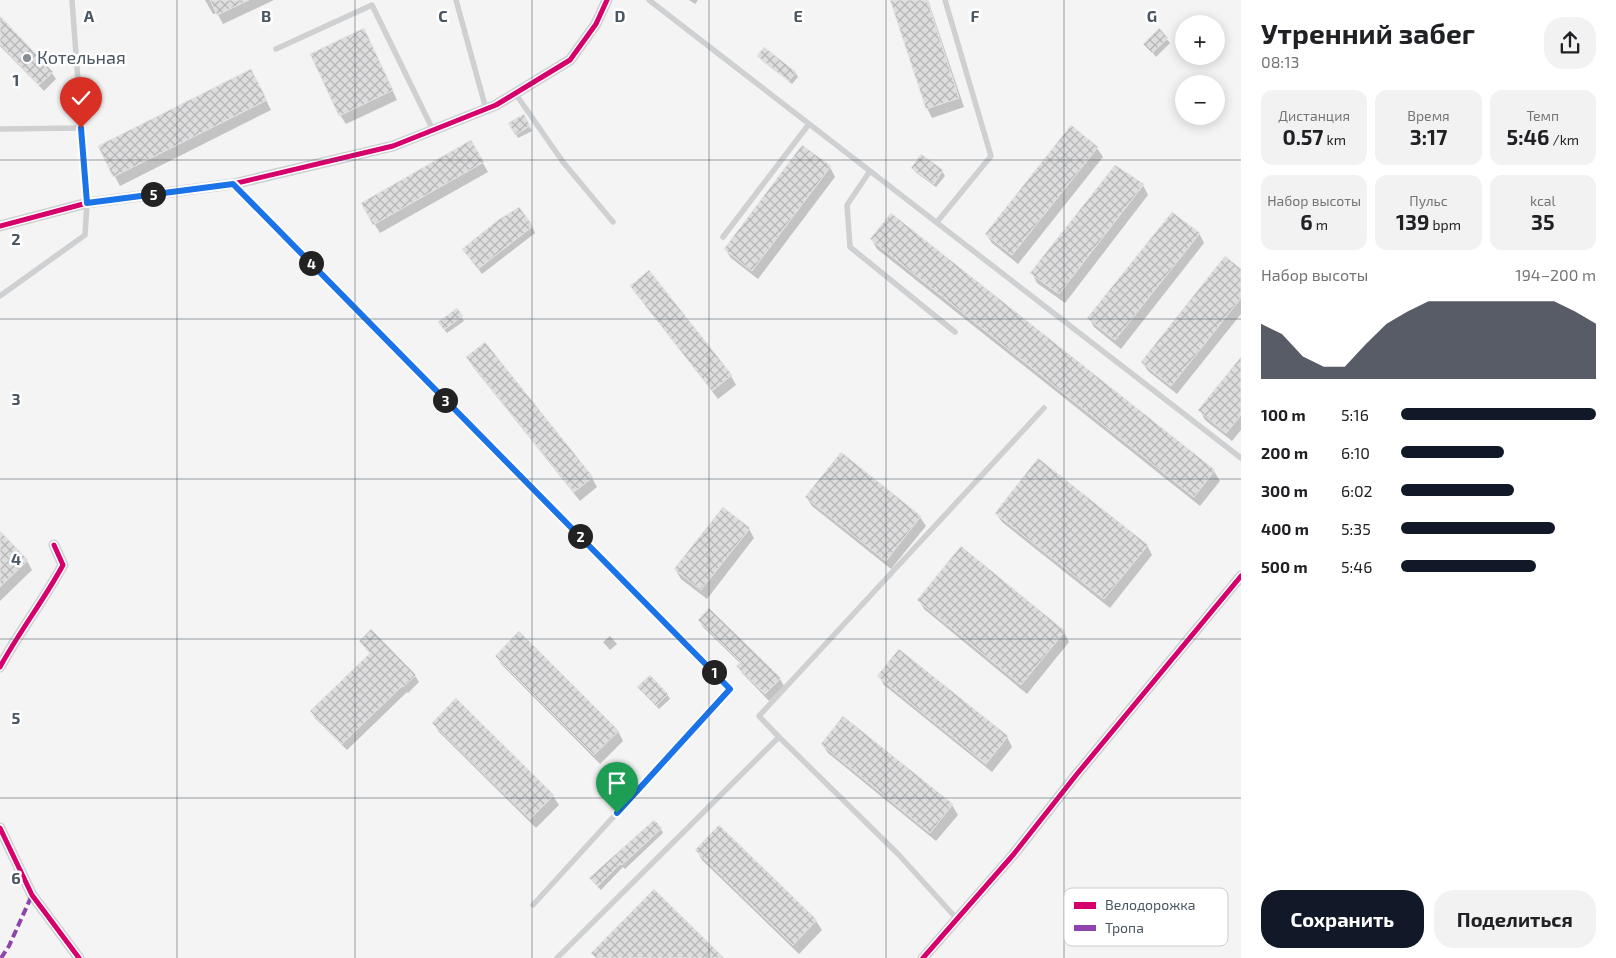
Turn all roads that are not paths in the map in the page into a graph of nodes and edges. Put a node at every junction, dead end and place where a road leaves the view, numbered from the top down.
1 (72, 0) edge
2 (456, 0) edge
3 (607, 0) edge
4 (649, 0) edge
5 (945, 0) edge
6 (372, 2) edge
7 (276, 50) dead end
8 (515, 93) junction
9 (486, 109) junction
10 (809, 124) junction
11 (81, 128) junction
12 (0, 129) edge
13 (433, 130) junction
14 (870, 171) junction
15 (233, 184) junction
16 (87, 203) junction
17 (613, 222) dead end
18 (937, 222) junction
19 (0, 226) edge
20 (723, 237) dead end
21 (0, 296) edge
22 (956, 332) dead end
23 (1044, 408) dead end
24 (1241, 458) edge
25 (54, 545) dead end
26 (1241, 576) edge
27 (0, 667) edge
28 (779, 737) junction
29 (0, 828) edge
30 (533, 905) dead end
31 (957, 919) junction
32 (78, 958) edge
33 (557, 958) edge
34 (923, 958) edge

1 - 11 lane
2 - 9 lane
3 - 8 street
4 - 10 lane
5 - 18 lane
6 - 7 lane
6 - 13 lane
8 - 9 street
8 - 17 lane
9 - 13 street
10 - 14 lane
10 - 20 lane
11 - 12 lane
11 - 16 lane
13 - 15 street
14 - 18 lane
14 - 22 lane
15 - 16 street
15 - 30 lane
16 - 19 street
16 - 21 lane
18 - 24 lane
23 - 28 lane
25 - 27 street
26 - 31 street
28 - 31 lane
28 - 33 lane
29 - 32 street
31 - 34 street

